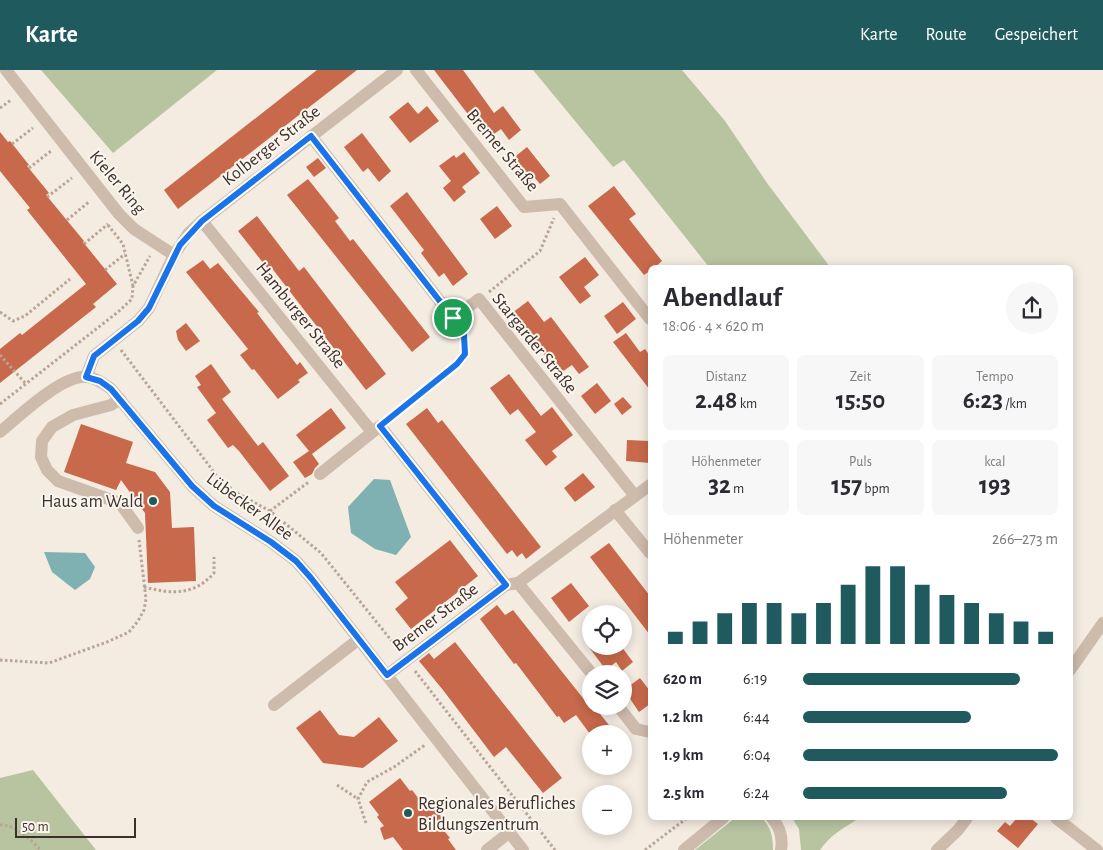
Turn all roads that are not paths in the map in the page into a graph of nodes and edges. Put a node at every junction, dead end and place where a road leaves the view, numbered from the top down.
1 (6, 70) edge
2 (397, 70) edge
3 (416, 70) edge
4 (311, 136) junction
5 (202, 221) junction
6 (174, 255) junction
7 (648, 316) edge
8 (86, 377) junction
9 (120, 399) junction
10 (376, 429) junction
11 (0, 432) edge
12 (320, 474) road end
13 (648, 486) edge
14 (634, 496) junction
15 (615, 510) junction
16 (138, 528) road end
17 (648, 551) edge
18 (512, 584) junction
19 (1103, 623) edge
20 (359, 639) junction
21 (584, 665) edge
22 (1073, 666) edge
23 (387, 675) junction
24 (274, 705) dead end
25 (625, 715) edge
26 (648, 732) edge
27 (721, 820) edge
28 (774, 820) edge
29 (966, 820) edge
30 (1059, 820) edge
31 (510, 832) junction
32 (487, 850) edge
33 (523, 850) edge
34 (684, 850) edge
35 (781, 850) edge
36 (937, 850) edge
37 (1097, 850) edge

1 - 6 street, Kieler Ring
2 - 4 street, Kolberger Straße
3 - 7 street, Bremer Straße
4 - 5 street, Kolberger Straße
4 - 14 street, Stargarder Straße
5 - 6 street, Kolberger Straße
5 - 10 street, Hamburger Straße
6 - 8 street
8 - 9 street, Lübecker Allee
8 - 11 street
9 - 16 street
9 - 20 street, Lübecker Allee
10 - 12 street
10 - 18 street, Hamburger Straße
13 - 14 street, Bremer Straße
14 - 15 street, Bremer Straße
15 - 17 street
15 - 18 street, Bremer Straße
18 - 21 street, Hamburger Straße
18 - 23 street, Bremer Straße
19 - 22 street
20 - 23 street, Lübecker Allee
20 - 24 street
23 - 31 street, Lübecker Allee
25 - 26 street
27 - 34 street
28 - 35 street
29 - 36 street
30 - 37 street
31 - 32 street
31 - 33 street, Lübecker Allee

